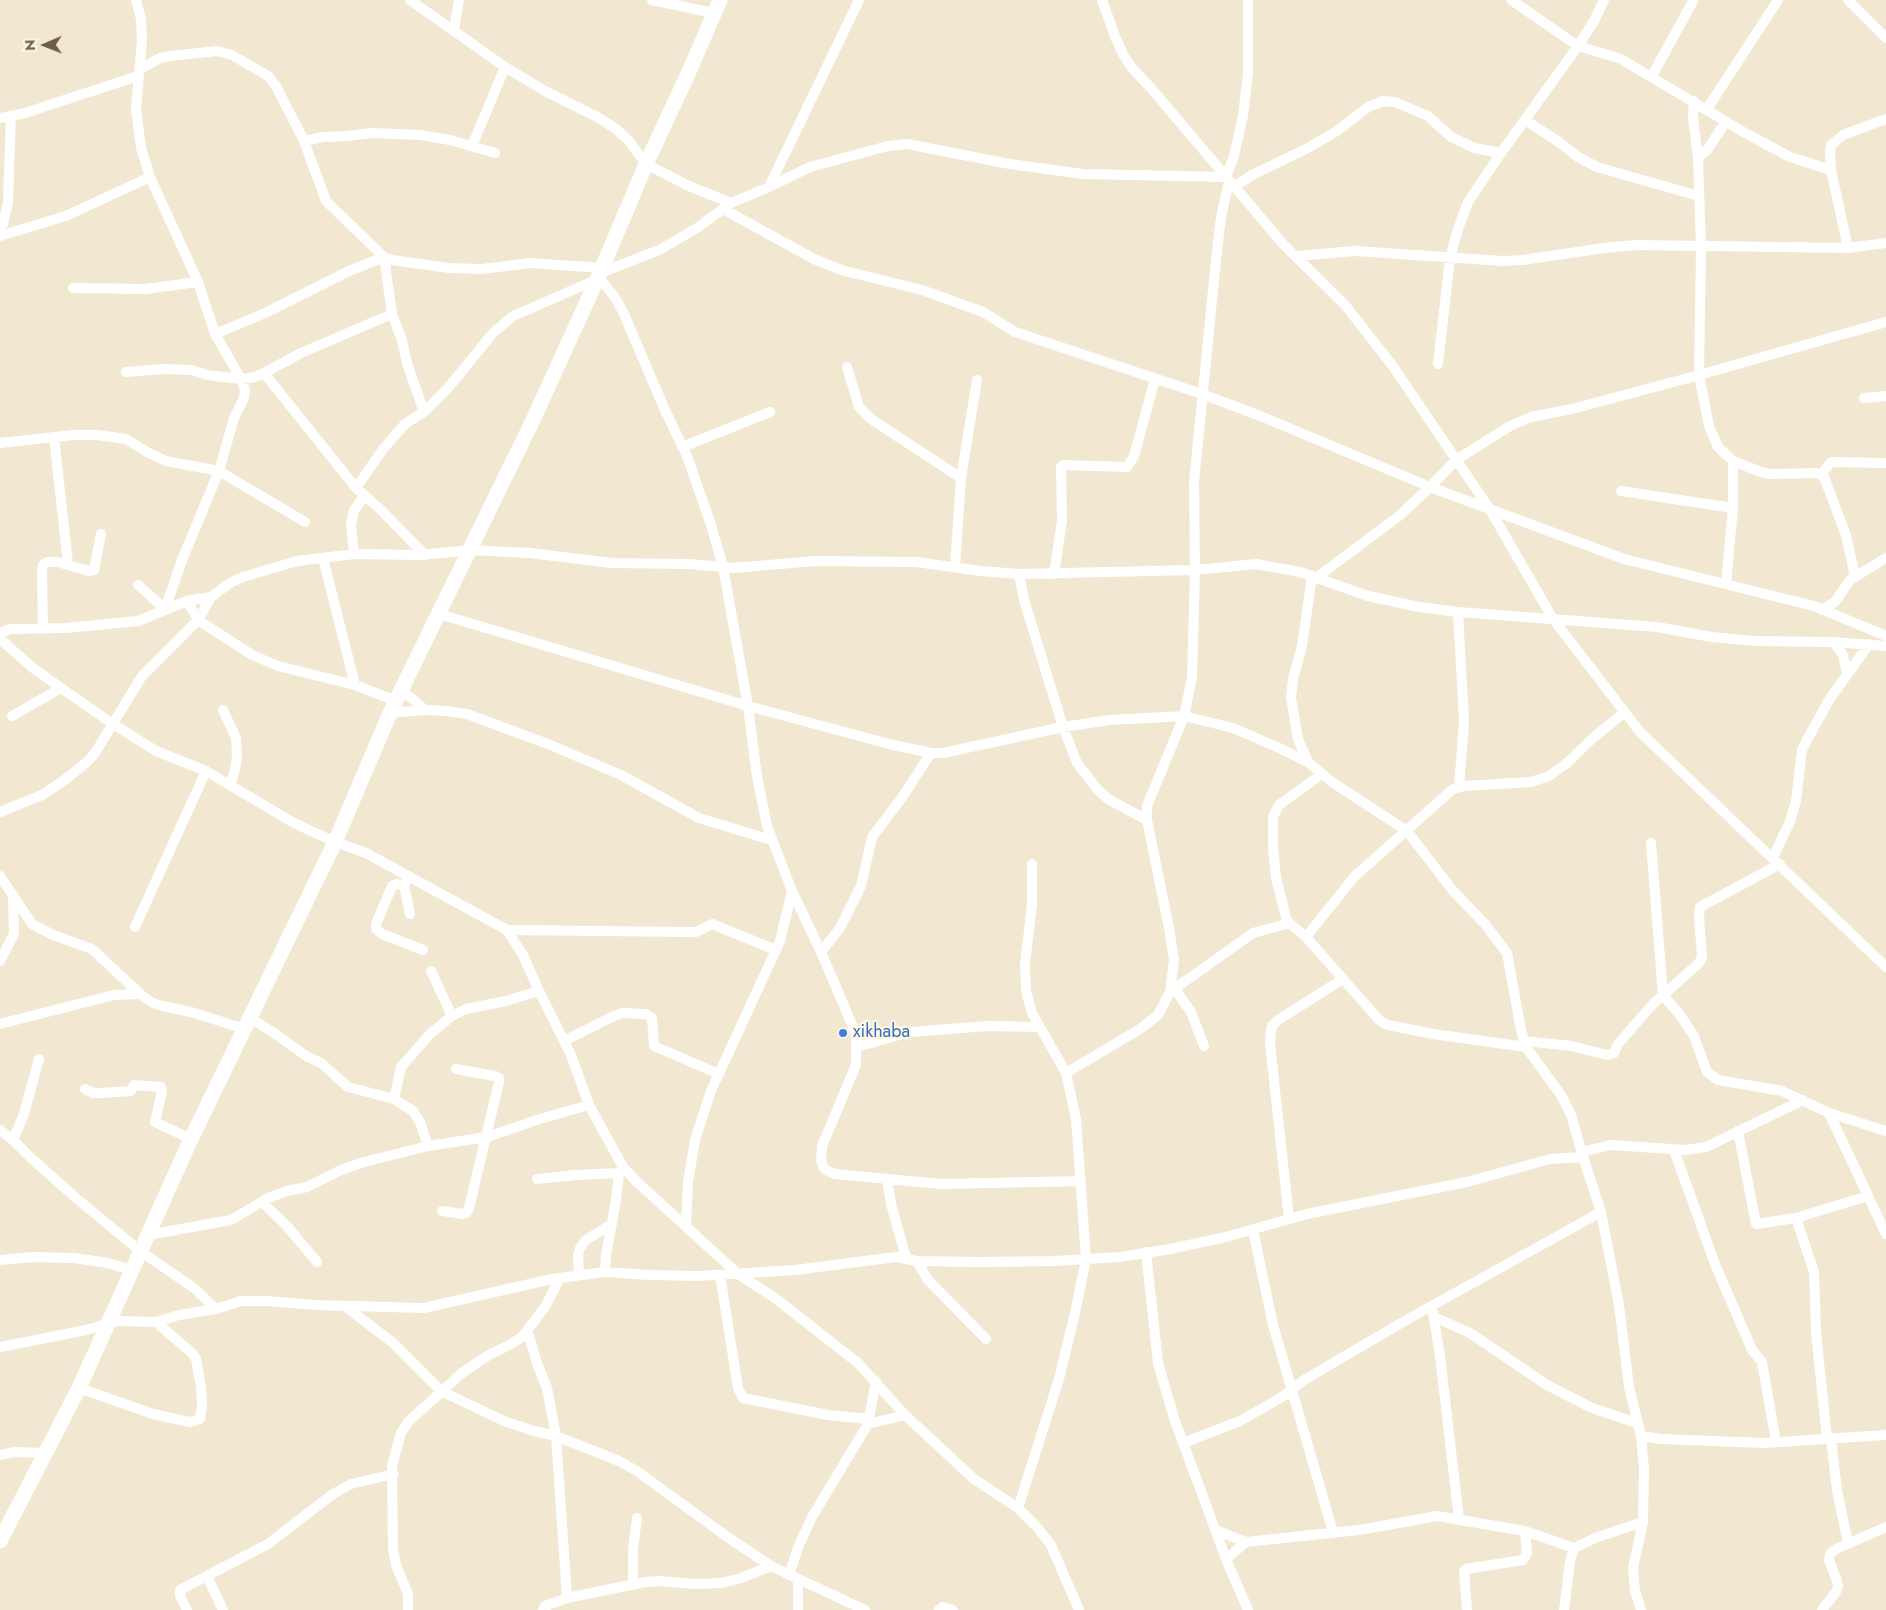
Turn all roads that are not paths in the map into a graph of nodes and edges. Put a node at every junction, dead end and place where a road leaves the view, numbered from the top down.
1 (136, 0) edge
2 (410, 0) edge
3 (459, 0) edge
4 (652, 0) edge
5 (859, 0) edge
6 (1102, 0) edge
7 (1248, 0) edge
8 (1511, 0) edge
9 (1604, 0) edge
10 (1778, 0) edge
11 (1851, 1) edge
12 (1693, 2) dead end
13 (717, 7) edge
14 (454, 30) junction
15 (1886, 38) edge
16 (1578, 46) junction
17 (505, 67) junction
18 (139, 72) junction
19 (1652, 76) junction
20 (1694, 101) junction
21 (1707, 109) junction
22 (5, 117) edge
23 (1886, 119) edge
24 (1525, 120) junction
25 (1726, 121) junction
26 (304, 141) junction
27 (472, 146) junction
28 (495, 153) dead end
29 (1500, 154) junction
30 (1698, 158) junction
31 (646, 164) junction
32 (1831, 170) junction
33 (150, 177) junction
34 (1230, 182) junction
35 (769, 187) junction
36 (1698, 196) junction
37 (727, 206) junction
38 (0, 229) edge
39 (0, 236) edge
40 (1886, 243) edge
41 (1701, 247) junction
42 (1848, 248) junction
43 (1295, 256) junction
44 (384, 257) junction
45 (1450, 258) junction
46 (599, 274) junction
47 (198, 282) junction
48 (72, 288) dead end
49 (392, 314) junction
50 (1886, 322) edge
51 (215, 334) junction
52 (1438, 364) dead end
53 (847, 367) dead end
54 (126, 372) dead end
55 (264, 373) junction
56 (1699, 375) junction
57 (241, 379) junction
58 (1155, 379) junction
59 (977, 380) dead end
60 (1202, 394) junction
61 (1886, 396) edge
62 (1864, 398) dead end
63 (424, 412) junction
64 (770, 412) dead end
65 (54, 437) junction
66 (0, 443) edge
67 (682, 447) junction
68 (1456, 460) junction
69 (1733, 461) junction
70 (1886, 463) edge
71 (219, 471) junction
72 (1821, 475) junction
73 (961, 478) junction
74 (1430, 487) junction
75 (356, 488) junction
76 (1620, 491) dead end
77 (365, 495) junction
78 (1489, 508) junction
79 (1733, 508) junction
80 (305, 522) dead end
81 (101, 534) dead end
82 (470, 550) junction
83 (354, 554) junction
84 (425, 555) junction
85 (323, 558) junction
86 (1886, 558) edge
87 (68, 564) junction
88 (722, 567) junction
89 (955, 567) junction
90 (1195, 570) junction
91 (1019, 574) junction
92 (1054, 574) junction
93 (1314, 577) junction
94 (1855, 577) junction
95 (1726, 584) junction
96 (138, 585) dead end
97 (211, 597) junction
98 (187, 601) junction
99 (1835, 602) junction
100 (165, 609) junction
101 (1822, 610) junction
102 (1458, 612) junction
103 (439, 614) junction
104 (1837, 616) junction
105 (1553, 619) junction
106 (198, 620) junction
107 (44, 629) junction
108 (0, 633) edge
109 (1886, 636) edge
110 (0, 639) edge
111 (1833, 642) junction
112 (1869, 644) junction
113 (1886, 646) edge
114 (1847, 674) junction
115 (355, 685) junction
116 (61, 688) junction
117 (396, 701) junction
118 (748, 706) junction
119 (223, 710) dead end
120 (425, 710) junction
121 (1625, 712) junction
122 (12, 716) dead end
123 (1184, 716) junction
124 (113, 724) junction
125 (1063, 727) junction
126 (931, 753) junction
127 (1308, 762) junction
128 (206, 771) junction
129 (1322, 774) junction
130 (230, 785) junction
131 (1459, 787) junction
132 (0, 812) edge
133 (1147, 820) junction
134 (1407, 831) junction
135 (771, 840) junction
136 (335, 842) junction
137 (1651, 843) dead end
138 (1780, 843) junction
139 (1764, 849) junction
140 (1776, 860) junction
141 (1032, 864) dead end
142 (0, 876) edge
143 (407, 881) junction
144 (792, 892) junction
145 (13, 898) junction
146 (803, 911) junction
147 (410, 914) dead end
148 (787, 917) junction
149 (1290, 923) junction
150 (136, 927) dead end
151 (508, 930) junction
152 (1306, 937) junction
153 (423, 950) dead end
154 (776, 950) junction
155 (821, 952) junction
156 (0, 958) edge
157 (1886, 967) edge
158 (431, 970) dead end
159 (1343, 979) junction
160 (1172, 990) junction
161 (539, 991) junction
162 (140, 994) junction
163 (1663, 995) junction
164 (452, 1016) junction
165 (0, 1024) edge
166 (247, 1024) junction
167 (1040, 1026) junction
168 (564, 1041) junction
169 (1525, 1044) junction
170 (1204, 1046) dead end
171 (857, 1047) junction
172 (39, 1059) dead end
173 (456, 1069) dead end
174 (1066, 1073) junction
175 (719, 1074) junction
176 (85, 1089) dead end
177 (394, 1100) junction
178 (1803, 1100) junction
179 (589, 1105) junction
180 (1829, 1113) junction
181 (0, 1130) edge
182 (1738, 1131) junction
183 (1886, 1131) edge
184 (487, 1137) junction
185 (191, 1139) junction
186 (13, 1140) junction
187 (428, 1146) junction
188 (1674, 1150) junction
189 (1582, 1155) junction
190 (621, 1170) junction
191 (537, 1178) dead end
192 (888, 1179) junction
193 (1081, 1182) junction
194 (1868, 1196) junction
195 (262, 1202) junction
196 (442, 1210) dead end
197 (1602, 1212) junction
198 (1796, 1218) junction
199 (1289, 1219) junction
200 (612, 1224) junction
201 (686, 1225) junction
202 (1253, 1230) junction
203 (1886, 1234) edge
204 (148, 1235) junction
205 (140, 1251) junction
206 (1146, 1252) junction
207 (906, 1258) junction
208 (1086, 1259) junction
209 (0, 1260) edge
210 (917, 1261) junction
211 (317, 1262) dead end
212 (131, 1270) junction
213 (605, 1272) junction
214 (578, 1274) junction
215 (738, 1274) junction
216 (720, 1275) junction
217 (560, 1278) junction
218 (1432, 1305) junction
219 (346, 1306) junction
220 (216, 1309) junction
221 (1434, 1318) junction
222 (156, 1322) junction
223 (108, 1324) junction
224 (527, 1330) junction
225 (986, 1339) dead end
226 (0, 1347) edge
227 (876, 1382) junction
228 (79, 1388) junction
229 (1292, 1389) junction
230 (441, 1391) junction
231 (905, 1415) junction
232 (868, 1422) junction
233 (1637, 1423) junction
234 (1886, 1435) edge
235 (556, 1436) junction
236 (1641, 1436) junction
237 (1829, 1439) junction
238 (1776, 1442) junction
239 (1183, 1443) junction
240 (45, 1453) junction
241 (0, 1455) edge
242 (394, 1474) junction
243 (1018, 1508) junction
244 (637, 1518) dead end
245 (1459, 1519) junction
246 (1643, 1522) junction
247 (1886, 1527) edge
248 (1215, 1530) junction
249 (1622, 1530) junction
250 (1525, 1531) junction
251 (1333, 1532) junction
252 (0, 1541) edge
253 (1246, 1542) junction
254 (1848, 1543) junction
255 (1574, 1548) junction
256 (1638, 1548) junction
257 (1226, 1559) junction
258 (771, 1566) junction
259 (207, 1576) junction
260 (794, 1577) junction
261 (633, 1584) junction
262 (567, 1598) junction
263 (1826, 1609) edge
264 (187, 1610) edge
265 (222, 1610) edge
266 (408, 1610) edge
267 (543, 1610) edge
268 (798, 1610) edge
269 (865, 1610) edge
270 (939, 1610) edge
271 (953, 1610) edge
272 (1080, 1610) edge
273 (1248, 1610) edge
274 (1467, 1610) edge
275 (1564, 1610) edge
276 (1641, 1610) edge

1 - 18 street
2 - 14 street
3 - 14 street
4 - 13 street
5 - 35 street
6 - 34 street
7 - 34 street
8 - 16 street
9 - 16 street
10 - 21 street
11 - 15 street
12 - 19 street
13 - 31 street
14 - 17 street
16 - 19 street
16 - 24 street
17 - 27 street
17 - 31 street
18 - 22 street
18 - 26 street
18 - 33 street
19 - 20 street
20 - 21 street
20 - 30 street
21 - 25 street
22 - 38 street
23 - 32 street
24 - 29 street
24 - 36 street
25 - 30 street
25 - 32 street
26 - 27 street
26 - 44 street
27 - 28 street
29 - 34 street
29 - 45 street
30 - 36 street
31 - 37 street
31 - 46 street
32 - 42 street
33 - 39 street
33 - 47 street
34 - 35 street
34 - 43 street
34 - 60 street
35 - 37 street
36 - 41 street
37 - 46 street
37 - 58 street
40 - 42 street
41 - 42 street
41 - 45 street
41 - 56 street
43 - 45 street
43 - 68 street
44 - 46 street
44 - 49 street
44 - 51 street
45 - 52 street
46 - 63 street
46 - 67 street
46 - 82 street
47 - 48 street
47 - 51 street
49 - 55 street
49 - 63 street
50 - 56 street
51 - 57 street
53 - 73 street
54 - 57 street
55 - 57 street
55 - 75 street
56 - 68 street
56 - 69 street
57 - 71 street
58 - 60 street
58 - 92 street
59 - 73 street
60 - 74 street
60 - 90 street
61 - 62 street
63 - 75 street
64 - 67 street
65 - 66 street
65 - 71 street
65 - 87 street
67 - 88 street
68 - 74 street
68 - 78 street
69 - 72 street
69 - 79 street
70 - 72 street
71 - 80 street
71 - 100 street
72 - 94 street
73 - 89 street
74 - 78 street
74 - 93 street
75 - 77 street
76 - 79 street
77 - 83 street
77 - 84 street
78 - 95 street
78 - 105 street
79 - 95 street
81 - 87 street
82 - 84 street
82 - 88 street
82 - 103 street
83 - 84 street
83 - 85 street
85 - 97 street
85 - 115 street
86 - 94 street
87 - 107 street
88 - 89 street
88 - 118 street
89 - 91 street
90 - 92 street
90 - 93 street
90 - 123 street
91 - 92 street
91 - 125 street
93 - 102 street
93 - 127 street
94 - 99 street
95 - 101 street
96 - 100 street
97 - 98 street
97 - 106 street
98 - 100 street
98 - 106 street
99 - 101 street
99 - 104 street
100 - 107 street
101 - 104 street
102 - 105 street
102 - 131 street
103 - 117 street
103 - 118 street
104 - 109 street
105 - 111 street
105 - 121 street
106 - 115 street
106 - 124 street
107 - 108 street
110 - 116 street
111 - 112 street
111 - 114 street
112 - 113 street
112 - 114 street
114 - 138 street
115 - 117 street
116 - 122 street
116 - 124 street
117 - 120 street
117 - 120 street
117 - 136 street
118 - 126 street
118 - 135 street
119 - 130 street
120 - 135 street
121 - 131 street
121 - 139 street
123 - 125 street
123 - 127 street
123 - 133 street
124 - 128 street
124 - 132 street
125 - 126 street
125 - 133 street
126 - 155 street
127 - 129 street
128 - 130 street
128 - 150 street
129 - 134 street
129 - 149 street
130 - 136 street
131 - 134 street
133 - 160 street
134 - 152 street
134 - 169 street
135 - 144 street
136 - 143 street
136 - 166 street
137 - 163 street
138 - 139 street
138 - 140 street
139 - 140 street
140 - 157 street
140 - 163 street
141 - 167 street
142 - 145 street
143 - 147 street
143 - 151 street
143 - 153 street
144 - 146 street
144 - 148 street
145 - 156 street
145 - 162 street
146 - 148 street
146 - 155 street
148 - 154 street
149 - 152 street
149 - 160 street
151 - 154 street
151 - 161 street
152 - 159 street
154 - 175 street
155 - 171 street
158 - 164 street
159 - 169 street
159 - 199 street
160 - 170 street
160 - 174 street
161 - 164 street
161 - 168 street
162 - 165 street
162 - 166 street
163 - 169 street
163 - 178 street
164 - 177 street
166 - 177 street
166 - 185 street
167 - 171 street
167 - 174 street
168 - 175 street
168 - 179 street
169 - 189 street
171 - 192 street
172 - 186 street
173 - 184 street
174 - 193 street
175 - 201 street
176 - 185 street
177 - 187 street
178 - 180 street
178 - 182 street
179 - 184 street
179 - 190 street
180 - 183 street
180 - 194 street
181 - 186 street
182 - 188 street
182 - 198 street
184 - 187 street
184 - 196 street
185 - 204 street
186 - 205 street
187 - 195 street
188 - 189 street
188 - 238 street
189 - 197 street
189 - 199 street
190 - 191 street
190 - 200 street
190 - 201 street
192 - 193 street
192 - 207 street
193 - 208 street
194 - 198 street
194 - 203 street
195 - 204 street
195 - 211 street
197 - 218 street
197 - 233 street
198 - 237 street
199 - 202 street
200 - 213 street
200 - 214 street
201 - 215 street
202 - 206 street
202 - 229 street
204 - 205 street
205 - 212 street
205 - 220 street
206 - 208 street
206 - 239 street
207 - 210 street
207 - 215 street
208 - 210 street
208 - 243 street
209 - 212 street
210 - 225 street
212 - 223 street
213 - 214 street
213 - 216 street
214 - 217 street
215 - 216 street
215 - 227 street
216 - 232 street
217 - 219 street
217 - 224 street
218 - 221 street
218 - 229 street
219 - 220 street
219 - 230 street
220 - 222 street
221 - 233 street
221 - 245 street
222 - 223 street
222 - 228 street
223 - 226 street
223 - 228 street
224 - 230 street
224 - 235 street
227 - 231 street
227 - 232 street
228 - 240 street
229 - 239 street
229 - 251 street
230 - 235 street
230 - 242 street
231 - 232 street
231 - 243 street
232 - 260 street
233 - 236 street
234 - 237 street
235 - 258 street
235 - 262 street
236 - 238 street
236 - 246 street
237 - 238 street
237 - 254 street
239 - 248 street
240 - 241 street
240 - 252 street
242 - 259 street
242 - 266 street
243 - 272 street
244 - 261 street
245 - 250 street
245 - 251 street
246 - 249 street
246 - 256 street
247 - 254 street
248 - 253 street
248 - 257 street
249 - 255 street
249 - 256 street
250 - 255 street
250 - 274 street
251 - 253 street
253 - 257 street
254 - 263 street
255 - 275 street
256 - 276 street
257 - 273 street
258 - 260 street
258 - 261 street
259 - 264 street
259 - 265 street
260 - 268 street
260 - 269 street
261 - 262 street
262 - 267 street
270 - 271 street

